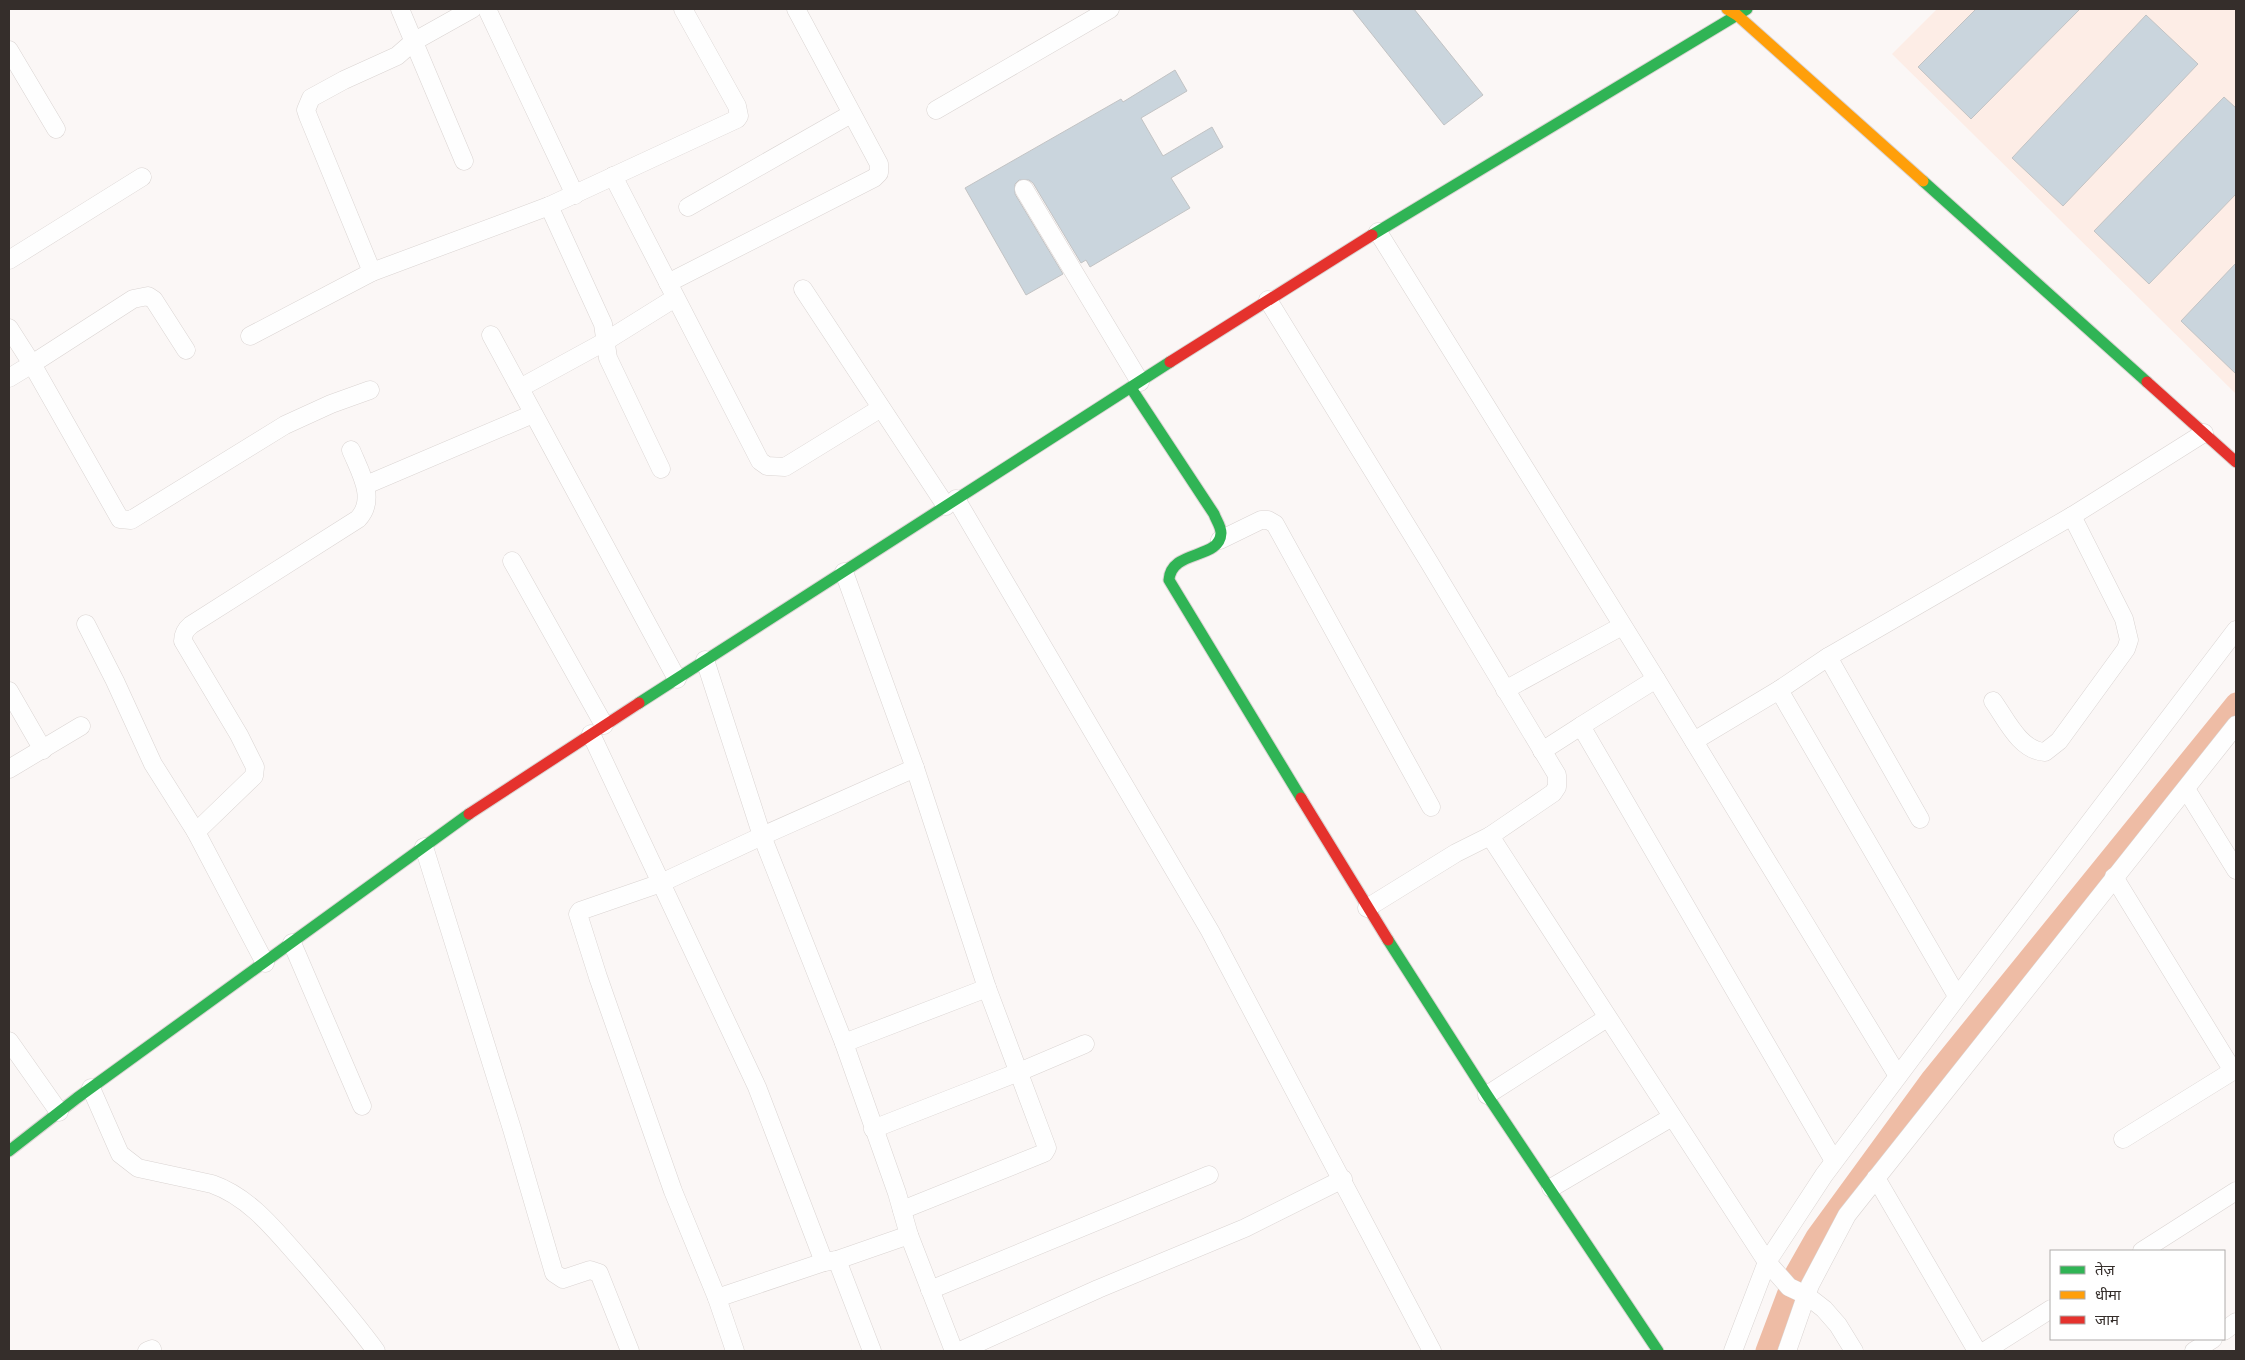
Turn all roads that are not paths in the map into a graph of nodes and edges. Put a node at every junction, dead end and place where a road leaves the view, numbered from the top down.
1 (400, 9) edge
2 (472, 9) edge
3 (487, 9) edge
4 (683, 9) edge
5 (796, 9) edge
6 (1110, 9) edge
7 (1747, 9) edge
8 (1732, 12) edge
9 (413, 42) junction
10 (9, 53) edge
11 (936, 110) dead end
12 (851, 114) junction
13 (56, 129) dead end
14 (464, 161) dead end
15 (613, 176) junction
16 (142, 177) dead end
17 (1024, 189) dead end
18 (575, 195) junction
19 (549, 206) junction
20 (688, 207) dead end
21 (1378, 232) junction
22 (9, 260) edge
23 (372, 272) junction
24 (803, 289) dead end
25 (672, 290) junction
26 (1268, 300) junction
27 (9, 328) edge
28 (491, 335) dead end
29 (250, 336) dead end
30 (606, 341) junction
31 (186, 350) dead end
32 (32, 364) junction
33 (9, 378) edge
34 (1135, 385) junction
35 (520, 388) junction
36 (370, 390) dead end
37 (881, 408) junction
38 (533, 414) junction
39 (2204, 434) junction
40 (352, 450) dead end
41 (2236, 462) edge
42 (661, 469) dead end
43 (366, 486) junction
44 (951, 503) junction
45 (2072, 516) junction
46 (1220, 540) junction
47 (512, 562) dead end
48 (844, 572) junction
49 (86, 624) dead end
50 (1622, 626) junction
51 (2236, 630) edge
52 (1828, 657) junction
53 (705, 660) junction
54 (677, 678) junction
55 (1656, 679) junction
56 (1505, 690) junction
57 (1779, 690) junction
58 (9, 691) edge
59 (1992, 701) dead end
60 (2236, 725) edge
61 (81, 726) dead end
62 (1581, 726) junction
63 (598, 730) junction
64 (1694, 741) junction
65 (43, 750) junction
66 (1542, 751) junction
67 (915, 768) junction
68 (9, 769) edge
69 (2186, 789) junction
70 (1431, 807) dead end
71 (1920, 819) dead end
72 (196, 832) junction
73 (762, 836) junction
74 (1490, 836) junction
75 (424, 847) junction
76 (2236, 870) edge
77 (2114, 877) junction
78 (661, 883) junction
79 (1367, 908) junction
80 (292, 943) junction
81 (265, 963) junction
82 (988, 988) junction
83 (1957, 996) junction
84 (1607, 1018) junction
85 (9, 1041) edge
86 (844, 1043) junction
87 (1085, 1044) dead end
88 (2234, 1070) edge
89 (1019, 1072) junction
90 (1898, 1076) junction
91 (91, 1088) junction
92 (1487, 1095) junction
93 (362, 1106) dead end
94 (59, 1112) junction
95 (1672, 1118) junction
96 (872, 1128) junction
97 (2123, 1139) dead end
98 (9, 1151) edge
99 (1834, 1161) junction
100 (1209, 1175) dead end
101 (1876, 1178) junction
102 (1343, 1179) junction
103 (1551, 1188) junction
104 (2236, 1191) edge
105 (902, 1210) junction
106 (909, 1236) junction
107 (2148, 1250) edge
108 (830, 1261) junction
109 (1767, 1262) junction
110 (930, 1290) junction
111 (1806, 1295) junction
112 (717, 1298) junction
113 (2050, 1310) edge
114 (2236, 1322) edge
115 (2225, 1330) edge
116 (376, 1351) edge
117 (630, 1351) edge
118 (735, 1351) edge
119 (872, 1351) edge
120 (954, 1351) edge
121 (960, 1351) edge
122 (1432, 1351) edge
123 (1658, 1351) edge
124 (1733, 1351) edge
125 (1787, 1351) edge
126 (1854, 1351) edge
127 (1977, 1351) edge
128 (1985, 1351) edge

1 - 9 street
2 - 9 street
3 - 18 street
4 - 15 street
5 - 12 street
6 - 11 street
7 - 8 main road
8 - 21 main road
8 - 39 main road
9 - 14 street
9 - 23 street
10 - 13 street
12 - 20 street
12 - 25 street
15 - 18 street
15 - 25 street
16 - 22 street
17 - 34 street
18 - 19 street
19 - 23 street
19 - 30 street
21 - 26 main road
21 - 50 street
23 - 29 street
24 - 37 street
25 - 30 street
25 - 37 street
26 - 34 main road
26 - 56 street
27 - 32 street
28 - 35 street
30 - 35 street
30 - 42 street
31 - 32 street
32 - 33 street
32 - 36 street
34 - 44 main road
34 - 46 main road
35 - 38 street
37 - 44 street
38 - 43 street
38 - 54 street
39 - 41 main road
39 - 45 street
40 - 43 street
43 - 72 street
44 - 48 main road
44 - 102 street
45 - 52 street
45 - 59 street
46 - 70 street
46 - 79 main road
47 - 63 street
48 - 53 main road
48 - 67 street
49 - 72 street
50 - 55 street
50 - 56 street
51 - 83 street
52 - 57 street
52 - 71 street
53 - 54 main road
53 - 73 street
54 - 63 main road
55 - 62 street
55 - 64 street
56 - 66 street
57 - 64 street
57 - 83 street
58 - 65 street
60 - 69 street
61 - 65 street
62 - 66 street
62 - 99 street
63 - 75 main road
63 - 78 street
64 - 90 street
65 - 68 street
66 - 74 street
67 - 73 street
67 - 82 street
69 - 76 street
69 - 77 street
72 - 81 street
73 - 78 street
73 - 86 street
74 - 79 street
74 - 84 street
75 - 80 main road
75 - 117 street
77 - 88 street
77 - 101 street
78 - 108 street
78 - 112 street
79 - 92 main road
80 - 81 main road
80 - 93 street
81 - 91 main road
82 - 86 street
82 - 89 street
83 - 90 street
84 - 92 street
84 - 95 street
85 - 94 street
86 - 96 street
87 - 89 street
88 - 97 street
89 - 96 street
89 - 105 street
90 - 99 street
91 - 94 main road
91 - 116 street
92 - 103 main road
94 - 98 main road
95 - 103 street
95 - 109 street
96 - 105 street
99 - 109 street
100 - 110 street
101 - 111 street
101 - 127 street
102 - 121 street
102 - 122 street
103 - 123 main road
104 - 107 street
105 - 106 street
106 - 108 street
106 - 110 street
108 - 112 street
108 - 119 street
109 - 111 street
109 - 124 street
110 - 120 street
111 - 125 street
111 - 126 street
112 - 118 street
113 - 128 street
114 - 115 street

